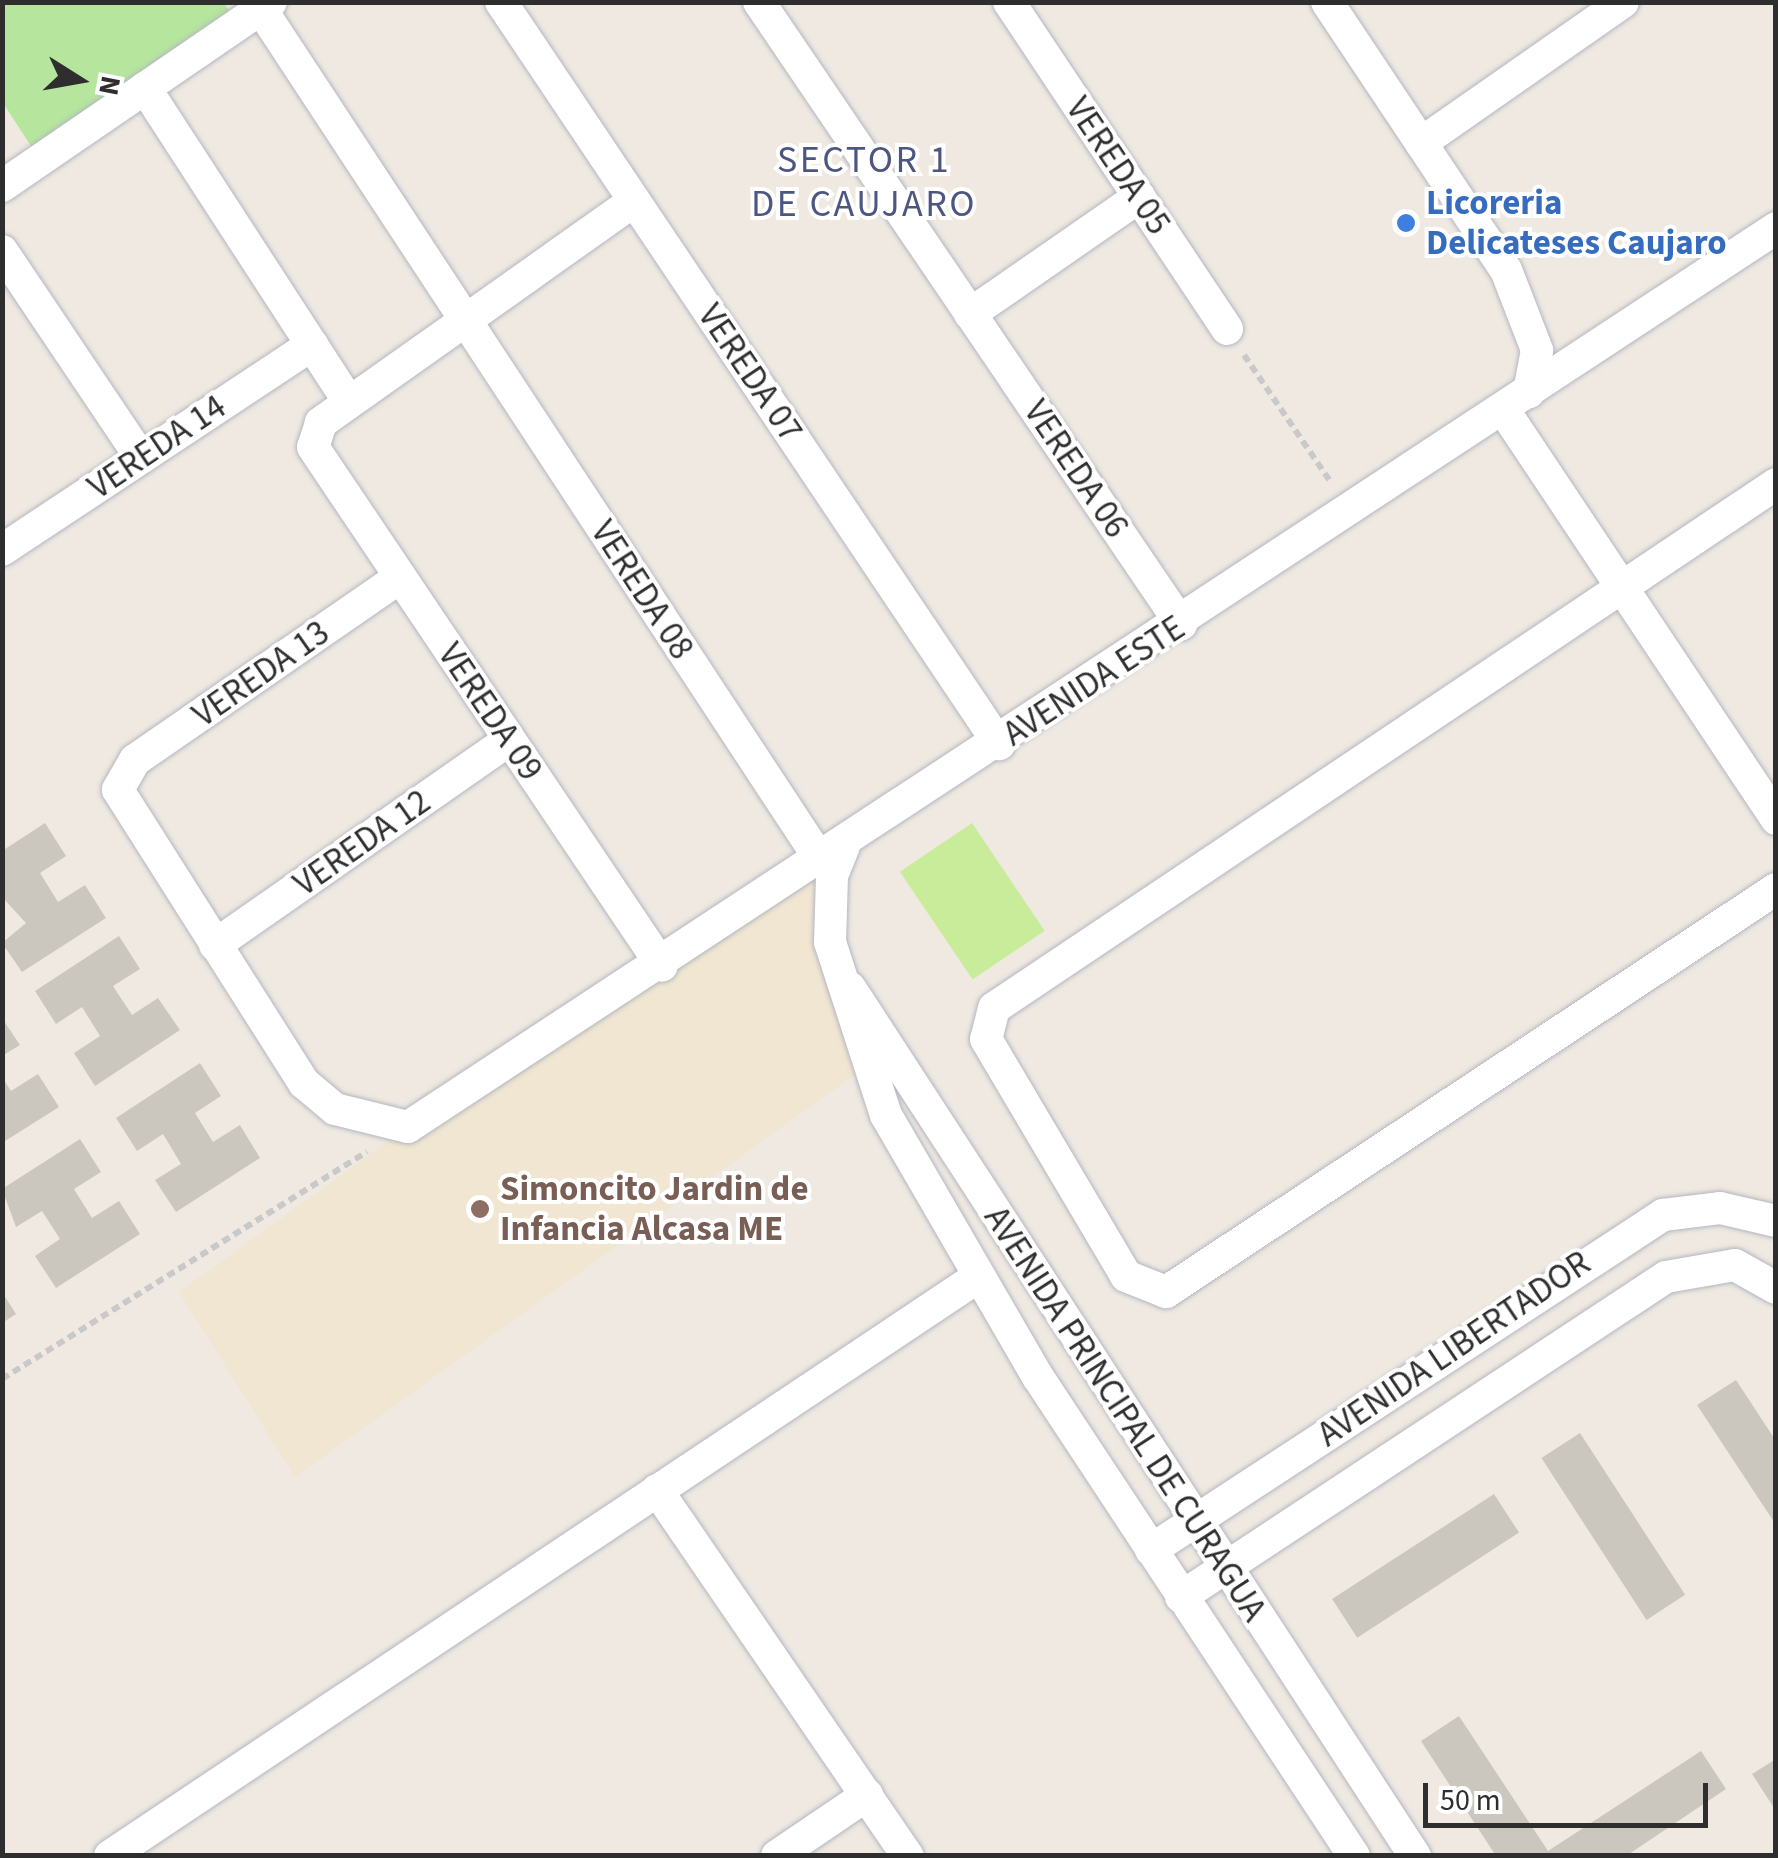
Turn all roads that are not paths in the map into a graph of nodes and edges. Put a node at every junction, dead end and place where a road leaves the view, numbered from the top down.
1 (500, 2) edge
2 (758, 2) edge
3 (1009, 2) edge
4 (1328, 2) edge
5 (1624, 2) edge
6 (248, 10) edge
7 (146, 88) junction
8 (1421, 143) junction
9 (2, 186) edge
10 (1138, 196) junction
11 (634, 201) junction
12 (1776, 228) edge
13 (2, 250) edge
14 (970, 314) junction
15 (464, 319) junction
16 (1227, 329) road end
17 (312, 344) junction
18 (1516, 400) junction
19 (349, 402) junction
20 (141, 458) junction
21 (1776, 484) edge
22 (2, 550) edge
23 (399, 578) junction
24 (1622, 587) junction
25 (1181, 624) junction
26 (509, 740) junction
27 (1000, 744) junction
28 (1776, 819) edge
29 (832, 853) junction
30 (1776, 888) edge
31 (214, 946) junction
32 (662, 966) junction
33 (837, 972) junction
34 (1776, 1221) edge
35 (978, 1277) junction
36 (1776, 1288) edge
37 (657, 1490) junction
38 (1191, 1524) junction
39 (1151, 1550) junction
40 (1222, 1571) junction
41 (1182, 1597) junction
42 (867, 1795) junction
43 (110, 1856) edge
44 (777, 1856) edge
45 (908, 1856) edge
46 (1354, 1856) edge
47 (1414, 1856) edge

1 - 11 street, VEREDA 07
2 - 14 street, VEREDA 06
3 - 10 street, VEREDA 05
4 - 8 street
5 - 8 street
6 - 7 street
6 - 15 street, VEREDA 08
7 - 9 street
7 - 17 street
8 - 18 street
10 - 14 street
10 - 16 street, VEREDA 05
11 - 15 street
11 - 27 street, VEREDA 07
12 - 18 street, AVENIDA ESTE
13 - 20 street
14 - 25 street, VEREDA 06
15 - 19 street
15 - 29 street, VEREDA 08
17 - 19 street
17 - 20 street, VEREDA 14
18 - 24 street
18 - 25 street, AVENIDA ESTE
19 - 23 street, VEREDA 09
20 - 22 street, VEREDA 14
21 - 24 street
23 - 26 street, VEREDA 09
23 - 31 street, VEREDA 13
24 - 28 street
24 - 30 street
25 - 27 street, AVENIDA ESTE
26 - 31 street, VEREDA 12
26 - 32 street, VEREDA 09
27 - 29 street, AVENIDA ESTE
29 - 32 street, AVENIDA ESTE
29 - 33 street, AVENIDA PRINCIPAL DE CURAGUA
31 - 32 street, AVENIDA ESTE
33 - 35 street, AVENIDA PRINCIPAL DE CURAGUA
33 - 38 street, AVENIDA PRINCIPAL DE CURAGUA
34 - 38 street, AVENIDA LIBERTADOR
35 - 37 street
35 - 39 street, AVENIDA PRINCIPAL DE CURAGUA
36 - 40 street, AVENIDA LIBERTADOR
37 - 42 street
37 - 43 street
38 - 39 street, AVENIDA LIBERTADOR
38 - 40 street, AVENIDA PRINCIPAL DE CURAGUA
39 - 41 street, AVENIDA PRINCIPAL DE CURAGUA
40 - 41 street, AVENIDA LIBERTADOR
40 - 47 street, AVENIDA PRINCIPAL DE CURAGUA
41 - 46 street, AVENIDA PRINCIPAL DE CURAGUA
42 - 44 street
42 - 45 street

